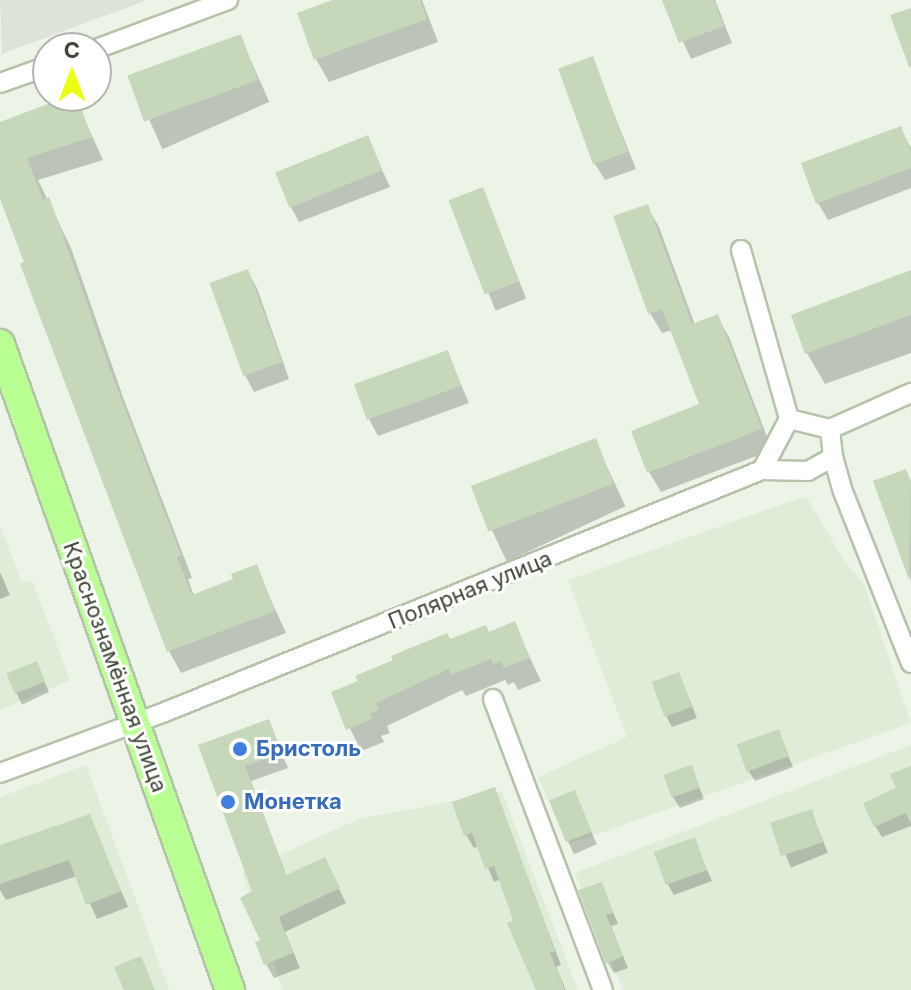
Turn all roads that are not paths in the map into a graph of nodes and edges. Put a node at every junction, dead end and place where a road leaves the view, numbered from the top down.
1 (228, 0) edge
2 (112, 43) edge
3 (32, 72) edge
4 (0, 83) edge
5 (741, 250) dead end
6 (0, 344) edge
7 (911, 393) edge
8 (789, 419) junction
9 (830, 429) junction
10 (833, 457) junction
11 (762, 470) junction
12 (911, 663) edge
13 (493, 699) dead end
14 (135, 724) junction
15 (0, 773) edge
16 (230, 990) edge
17 (603, 990) edge

1 - 2 street
3 - 4 street
5 - 8 street
6 - 14 main road, Краснознамённая улица
7 - 9 street
8 - 9 street
8 - 11 street
9 - 10 street
10 - 11 street
10 - 12 street
11 - 14 street, Полярная улица
13 - 17 street
14 - 15 street, Полярная улица
14 - 16 main road, Краснознамённая улица

